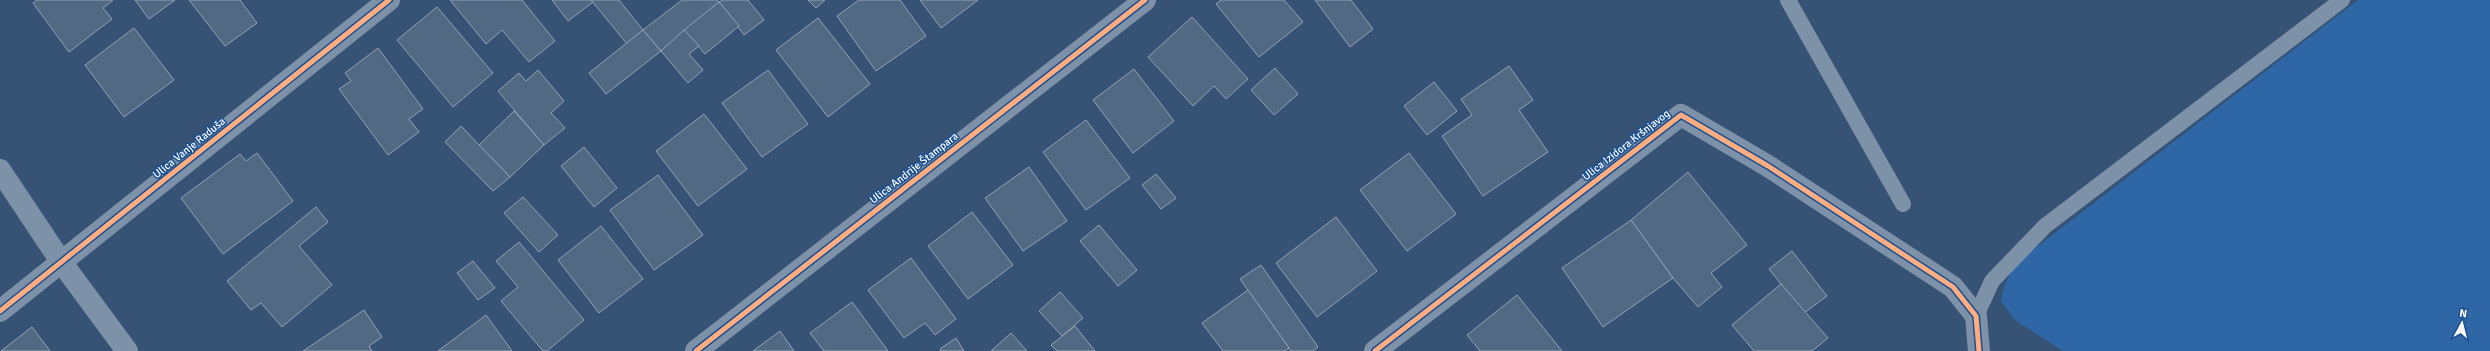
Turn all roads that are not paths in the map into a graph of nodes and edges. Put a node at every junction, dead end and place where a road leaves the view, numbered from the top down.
1 (389, 0) edge
2 (1146, 0) edge
3 (1788, 0) edge
4 (2342, 0) edge
5 (0, 170) edge
6 (1903, 204) dead end
7 (62, 263) junction
8 (0, 311) edge
9 (1976, 316) junction
10 (127, 351) edge
11 (696, 351) edge
12 (1375, 351) edge
13 (1979, 351) edge

1 - 7 street, Ulica Vanje Raduša
2 - 11 street, Ulica Andrije Štampara
3 - 6 lane
4 - 9 lane
5 - 7 street
7 - 8 street, Ulica Vanje Raduša
7 - 10 street
9 - 12 street, Ulica Izidora Kršnjavog
9 - 13 street

